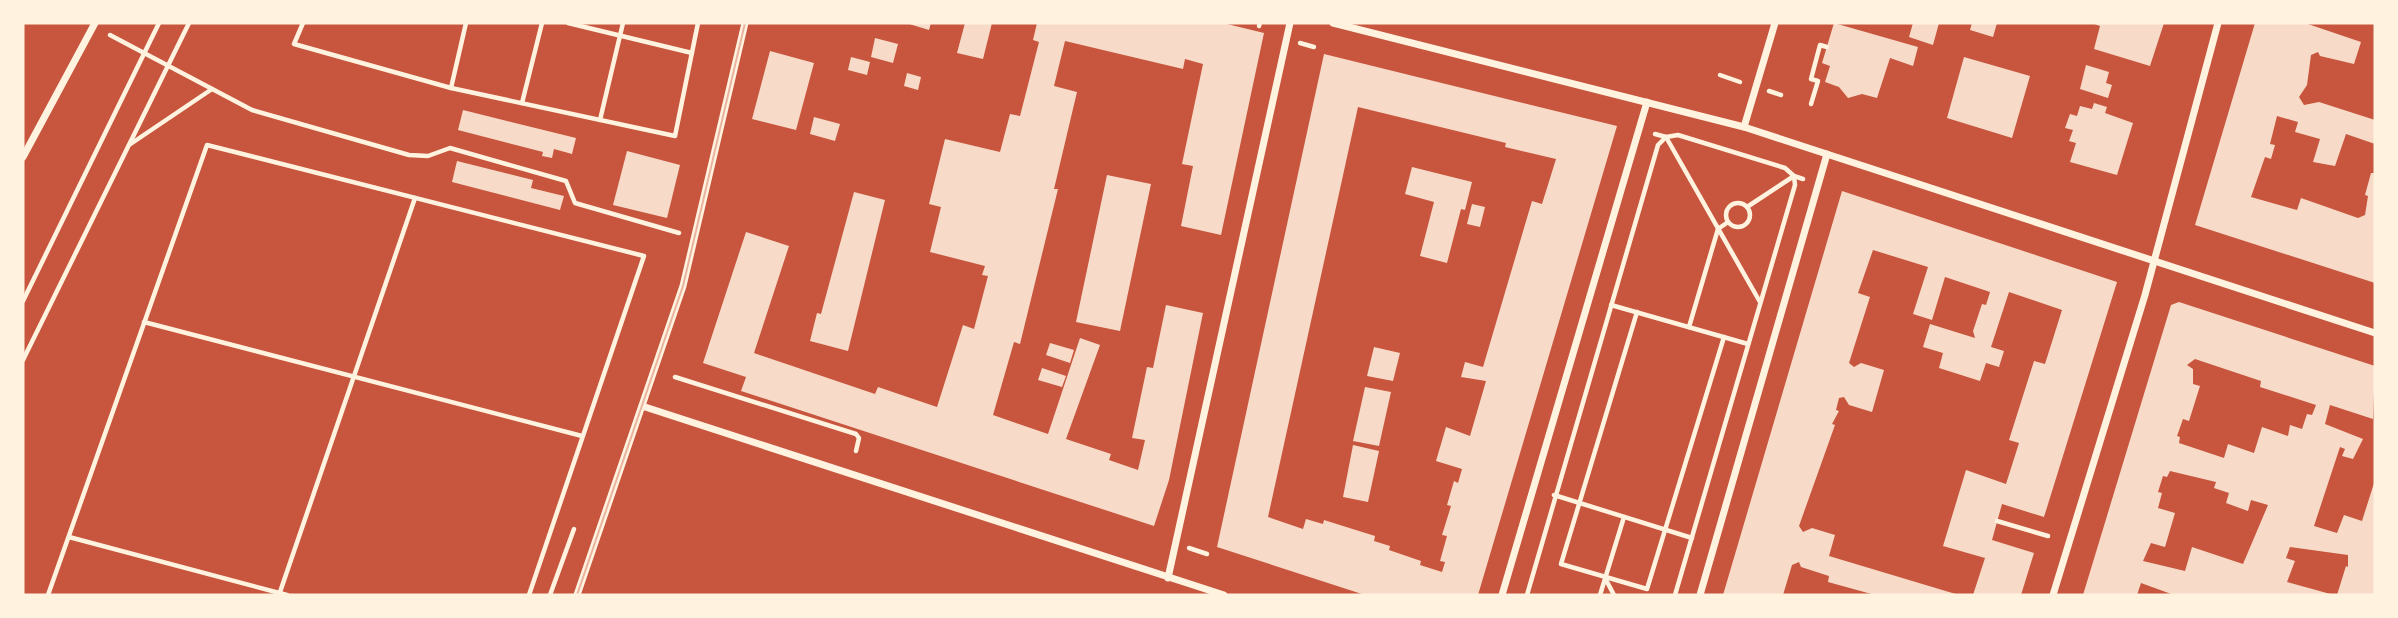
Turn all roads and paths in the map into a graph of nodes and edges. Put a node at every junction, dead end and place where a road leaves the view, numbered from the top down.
1 (95, 23) edge
2 (159, 23) edge
3 (189, 23) edge
4 (303, 23) edge
5 (466, 23) edge
6 (542, 23) edge
7 (568, 23) edge
8 (623, 23) edge
9 (698, 23) edge
10 (745, 23) edge
11 (1290, 23) edge
12 (1333, 23) edge
13 (1775, 23) edge
14 (2218, 23) edge
15 (110, 35) dead end
16 (620, 35) junction
17 (1827, 47) dead end
18 (143, 51) junction
19 (692, 53) junction
20 (169, 63) junction
21 (451, 88) junction
22 (212, 89) junction
23 (1647, 102) junction
24 (522, 103) junction
25 (1811, 104) dead end
26 (600, 120) junction
27 (1744, 127) junction
28 (1638, 130) junction
29 (1666, 137) junction
30 (26, 142) edge
31 (127, 147) junction
32 (1827, 154) junction
33 (23, 157) edge
34 (1794, 176) junction
35 (1818, 183) junction
36 (415, 198) junction
37 (1748, 207) junction
38 (1728, 222) junction
39 (1718, 229) junction
40 (680, 234) dead end
41 (2152, 260) junction
42 (23, 300) edge
43 (1760, 303) junction
44 (1611, 305) junction
45 (1637, 312) junction
46 (144, 322) junction
47 (1689, 327) junction
48 (2375, 333) edge
49 (1724, 337) junction
50 (23, 339) edge
51 (30, 342) junction
52 (1748, 344) junction
53 (23, 360) edge
54 (676, 377) dead end
55 (354, 378) junction
56 (642, 406) junction
57 (582, 436) junction
58 (856, 451) dead end
59 (1554, 495) junction
60 (1579, 503) junction
61 (1624, 517) junction
62 (1997, 521) dead end
63 (574, 529) dead end
64 (1665, 530) junction
65 (2048, 536) dead end
66 (69, 537) junction
67 (1692, 538) junction
68 (1168, 578) junction
69 (1605, 578) junction
70 (279, 594) edge
71 (48, 595) edge
72 (287, 595) edge
73 (529, 595) edge
74 (550, 595) edge
75 (577, 595) edge
76 (1224, 595) edge
77 (1502, 595) edge
78 (1527, 595) edge
79 (1600, 595) edge
80 (1614, 595) edge
81 (1675, 595) edge
82 (1700, 595) edge
83 (2053, 595) edge

1 - 30 street
2 - 18 path
3 - 20 path
4 - 21 path
5 - 21 path
6 - 24 path
7 - 16 path
8 - 16 path
9 - 19 path
10 - 56 street
11 - 68 street
12 - 23 street
13 - 27 street
14 - 41 street
15 - 18 path
16 - 19 path
16 - 26 path
17 - 25 path
18 - 20 path
18 - 42 path
19 - 26 path
20 - 22 path
20 - 31 path
21 - 24 path
22 - 31 path
22 - 40 path
23 - 27 street
23 - 28 street
24 - 26 path
27 - 32 street
28 - 29 path
28 - 77 street
29 - 34 path
29 - 39 path
29 - 44 path
30 - 33 street
31 - 51 path
32 - 35 street
32 - 41 street
34 - 35 path
34 - 37 path
34 - 43 path
35 - 82 street
36 - 46 path
36 - 55 path
36 - 57 path
37 - 38 path
37 - 38 path
38 - 39 path
39 - 43 path
39 - 47 path
41 - 48 street
41 - 83 street
43 - 52 path
44 - 45 path
44 - 59 path
45 - 47 path
45 - 60 path
46 - 55 path
46 - 66 path
47 - 49 path
49 - 52 path
49 - 64 path
50 - 51 path
51 - 53 path
52 - 67 path
54 - 58 path
55 - 57 path
55 - 70 path
56 - 68 street
56 - 75 street
57 - 73 path
59 - 60 path
59 - 78 path
60 - 61 path
60 - 69 path
61 - 64 path
61 - 69 path
62 - 65 path
63 - 74 path
64 - 67 path
64 - 69 path
66 - 70 path
66 - 71 path
67 - 81 path
68 - 76 street
69 - 79 path
69 - 80 path
70 - 72 path

